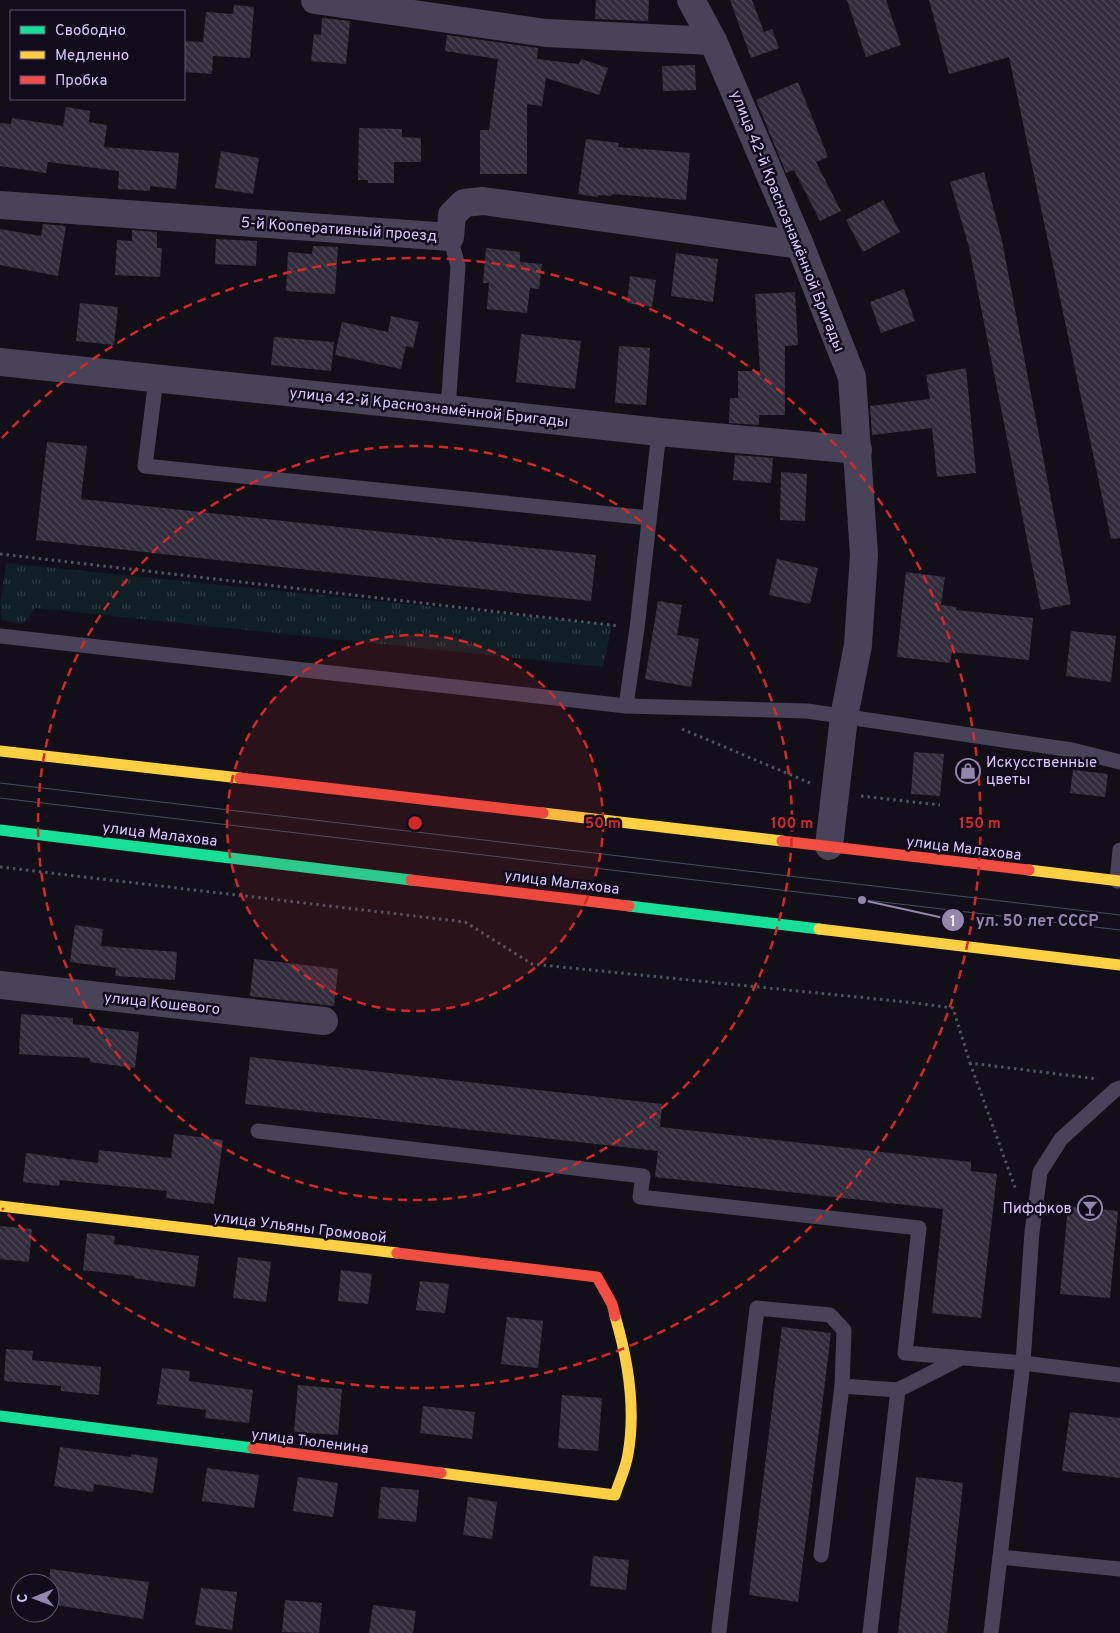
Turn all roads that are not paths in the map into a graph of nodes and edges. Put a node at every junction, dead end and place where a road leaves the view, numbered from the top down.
1 (315, 0) edge
2 (691, 0) edge
3 (713, 41) junction
4 (0, 205) edge
5 (450, 236) junction
6 (800, 245) junction
7 (0, 366) edge
8 (156, 379) junction
9 (448, 408) junction
10 (659, 432) junction
11 (858, 450) junction
12 (649, 518) junction
13 (0, 636) edge
14 (626, 706) junction
15 (844, 717) junction
16 (0, 751) edge
17 (1120, 762) edge
18 (0, 830) edge
19 (829, 846) junction
20 (1120, 850) edge
21 (1118, 881) edge
22 (1120, 965) edge
23 (0, 985) edge
24 (324, 1021) dead end
25 (1117, 1089) edge
26 (258, 1131) dead end
27 (0, 1206) edge
28 (962, 1358) junction
29 (1023, 1363) junction
30 (1120, 1375) edge
31 (842, 1386) junction
32 (898, 1390) junction
33 (0, 1416) edge
34 (616, 1495) joint
35 (821, 1556) dead end
36 (1000, 1557) junction
37 (1120, 1569) edge
38 (718, 1631) dead end
39 (870, 1633) edge
40 (991, 1633) edge

1 - 3 street
2 - 3 street, улица 42-й Краснознамённой Бригады
3 - 6 street, улица 42-й Краснознамённой Бригады
4 - 5 street, 5-й Кооперативный проезд
5 - 6 street, 5-й Кооперативный проезд
5 - 9 lane
6 - 11 street, улица 42-й Краснознамённой Бригады
7 - 8 street, улица 42-й Краснознамённой Бригады
8 - 9 street, улица 42-й Краснознамённой Бригады
8 - 12 lane
9 - 10 street, улица 42-й Краснознамённой Бригады
10 - 11 street, улица 42-й Краснознамённой Бригады
10 - 12 lane
11 - 15 street, улица 42-й Краснознамённой Бригады
12 - 14 lane
13 - 14 lane
14 - 15 lane
15 - 17 lane
15 - 19 street, улица 42-й Краснознамённой Бригады
16 - 19 main road, улица Малахова
18 - 22 main road, улица Малахова
19 - 21 main road, улица Малахова
20 - 21 lane
23 - 24 street, улица Кошевого
25 - 29 lane
26 - 28 lane
27 - 34 main road, улица Ульяны Громовой
28 - 29 lane
28 - 32 lane
29 - 30 lane
29 - 36 lane
31 - 32 lane
31 - 35 lane
31 - 38 lane
32 - 39 lane
33 - 34 main road, улица Тюленина
36 - 37 lane
36 - 40 lane

